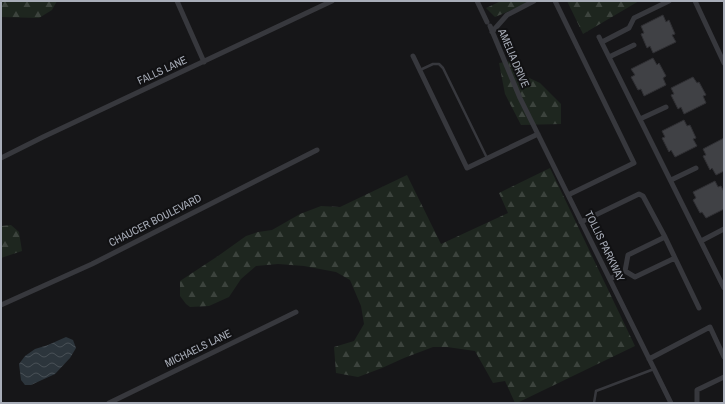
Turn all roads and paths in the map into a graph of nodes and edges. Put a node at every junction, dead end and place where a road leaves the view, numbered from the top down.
1 (177, 1) edge
2 (477, 1) edge
3 (534, 1) edge
4 (555, 1) edge
5 (669, 1) edge
6 (694, 1) edge
7 (329, 2) edge
8 (490, 27) junction
9 (634, 44) dead end
10 (413, 56) dead end
11 (609, 57) junction
12 (204, 62) junction
13 (724, 63) edge
14 (420, 70) junction
15 (520, 98) joint
16 (666, 107) dead end
17 (640, 119) junction
18 (538, 134) junction
19 (317, 150) dead end
20 (1, 158) edge
21 (487, 158) junction
22 (696, 168) dead end
23 (671, 180) junction
24 (568, 195) junction
25 (582, 222) junction
26 (724, 229) edge
27 (665, 237) junction
28 (701, 241) junction
29 (675, 258) junction
30 (625, 271) junction
31 (610, 278) junction
32 (724, 288) edge
33 (1, 306) edge
34 (699, 308) dead end
35 (296, 312) dead end
36 (724, 357) edge
37 (649, 359) junction
38 (654, 369) junction
39 (724, 377) edge
40 (109, 403) edge
41 (594, 403) edge
42 (670, 403) edge
43 (697, 403) edge

1 - 12 street
2 - 8 street, AMELIA DRIVE
3 - 8 street
4 - 24 street
5 - 11 street
6 - 13 street
7 - 12 street, FALLS LANE
8 - 15 street, AMELIA DRIVE
9 - 11 street
10 - 14 street
11 - 17 street
12 - 20 street, FALLS LANE
14 - 21 lane
14 - 21 street
15 - 18 street, TOLLIS PARKWAY
16 - 17 street
17 - 23 street
18 - 21 street
18 - 24 street, TOLLIS PARKWAY
19 - 33 street, CHAUCER BOULEVARD
22 - 23 street
23 - 28 street
24 - 25 street, TOLLIS PARKWAY
25 - 27 street
25 - 31 street, TOLLIS PARKWAY
26 - 28 street
27 - 29 street
27 - 30 street
28 - 32 street
29 - 30 street
29 - 34 street
30 - 31 street
31 - 37 street, TOLLIS PARKWAY
35 - 40 street, MICHAELS LANE
36 - 37 street
37 - 38 street, TOLLIS PARKWAY
38 - 41 lane
38 - 42 street, TOLLIS PARKWAY
39 - 43 street

